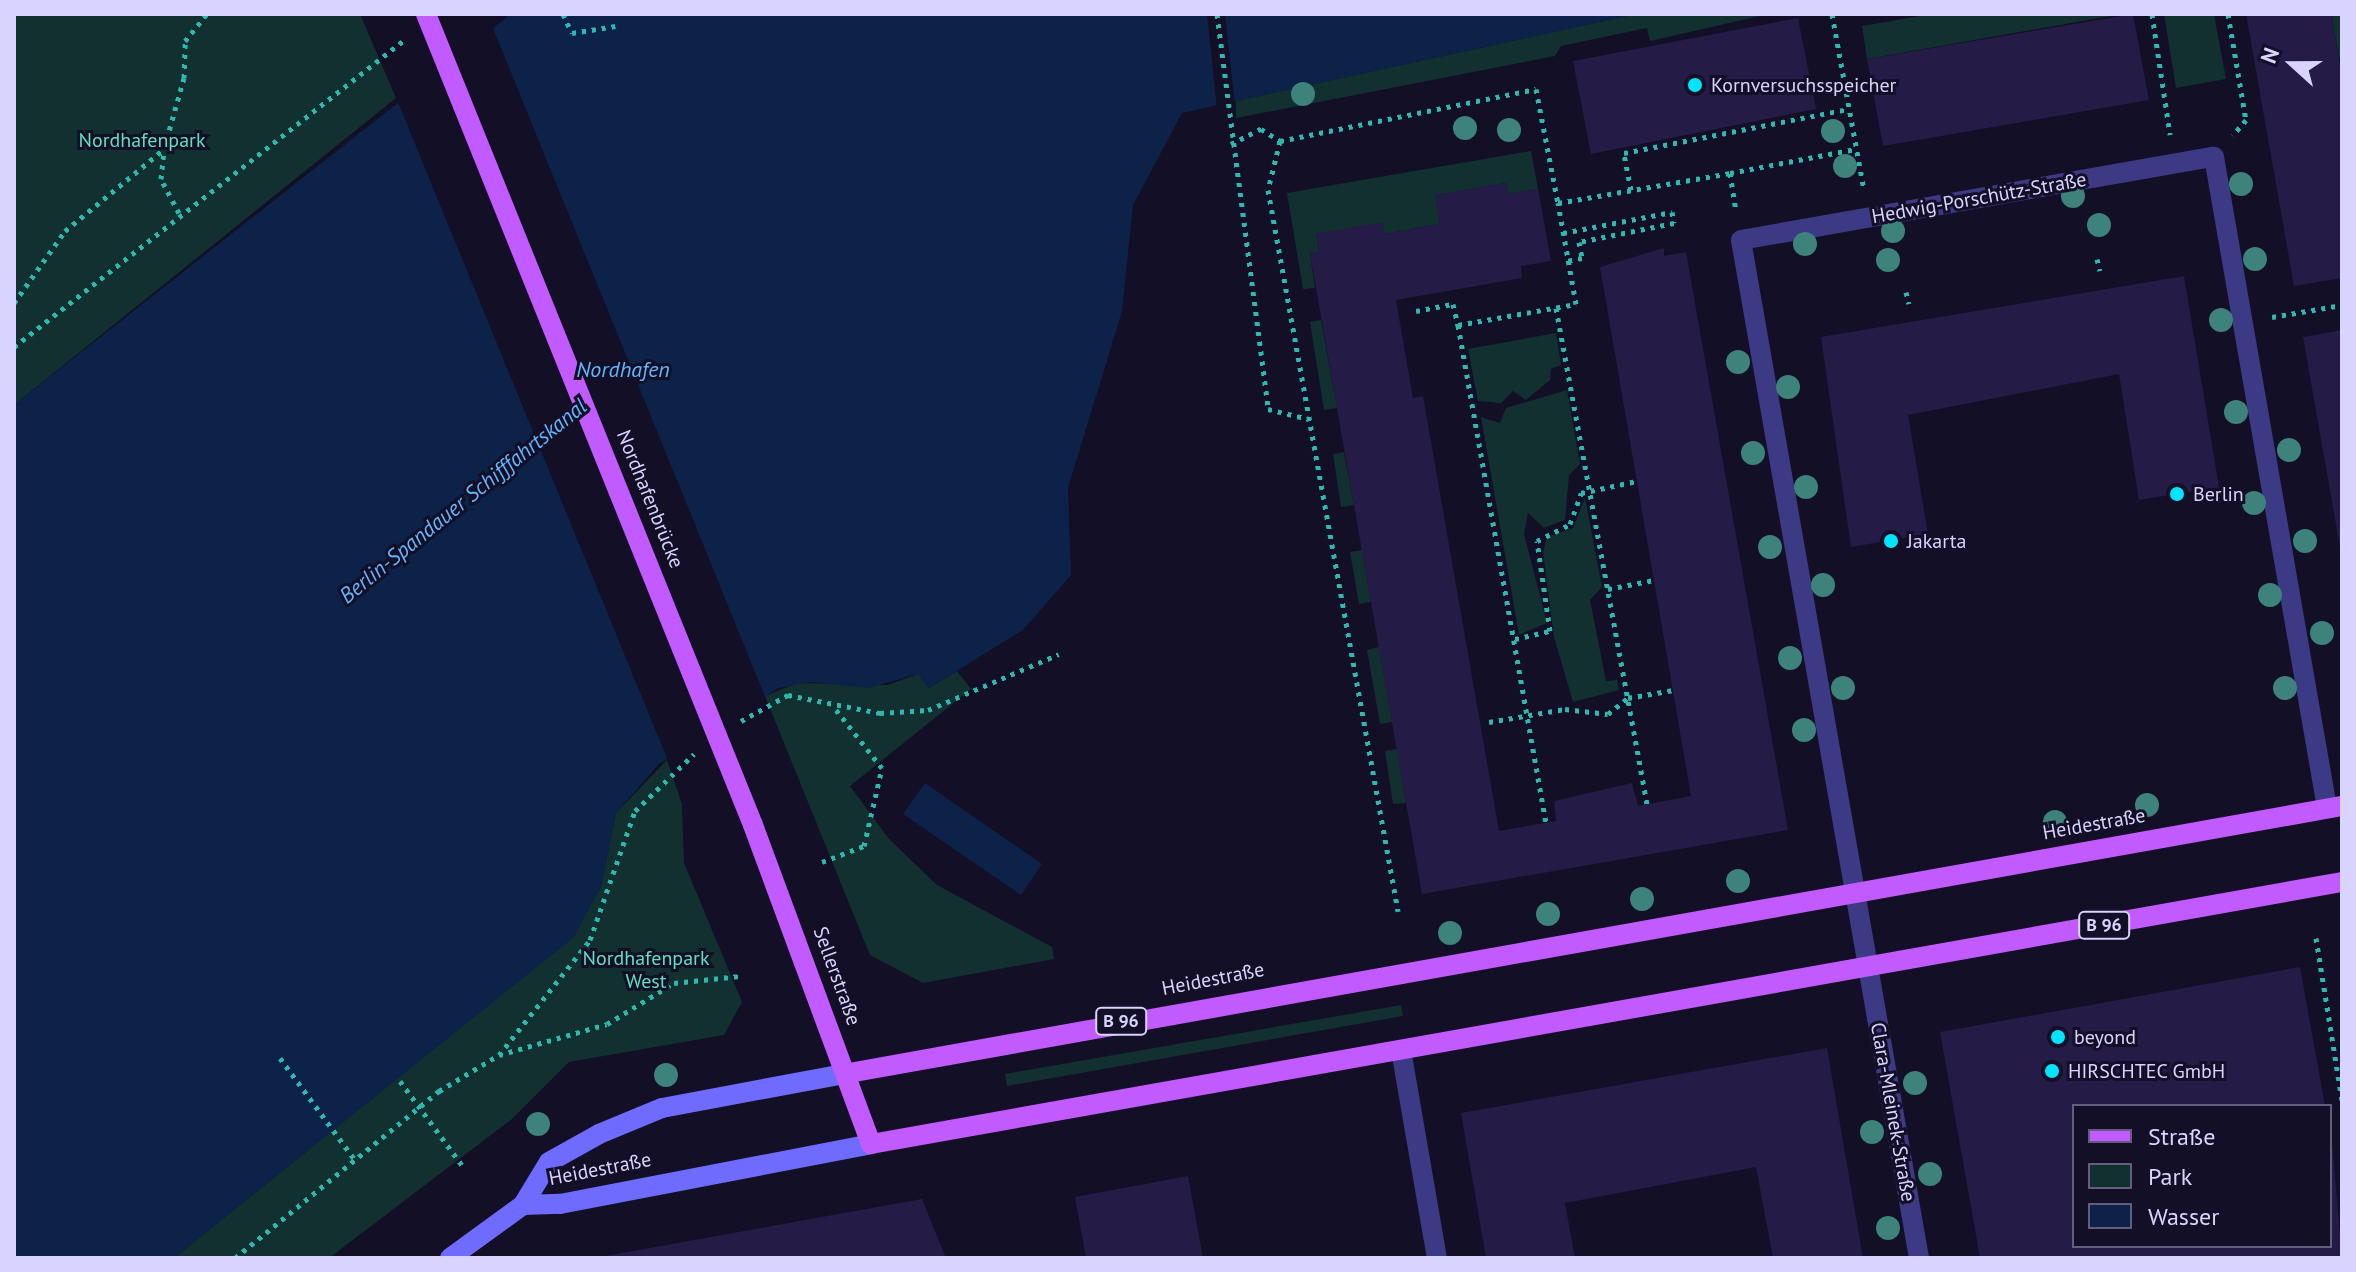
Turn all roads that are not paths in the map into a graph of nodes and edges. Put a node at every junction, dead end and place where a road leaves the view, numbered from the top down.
1 (426, 14) edge
2 (2335, 807) edge
3 (753, 825) joint
4 (2342, 882) edge
5 (1853, 889) junction
6 (1867, 967) junction
7 (1401, 1050) junction
8 (849, 1073) junction
9 (871, 1144) junction
10 (523, 1205) junction
11 (450, 1258) edge
12 (1437, 1258) edge
13 (1919, 1258) edge

1 - 3 main road, Nordhafenbrücke, bridge
2 - 5 main road, Heidestraße / B 96
2 - 5 street, Hedwig-Porschütz-Straße
3 - 8 main road, Sellerstraße
4 - 6 main road, Heidestraße / B 96
5 - 6 street
5 - 8 main road, Heidestraße / B 96
6 - 7 main road, Heidestraße / B 96
6 - 13 street, Clara-Mleinek-Straße
7 - 9 main road, Heidestraße / B 96
7 - 12 street
8 - 9 main road, Sellerstraße
8 - 10 main road, Heidestraße
9 - 10 main road, Heidestraße
10 - 11 main road, Heidestraße

